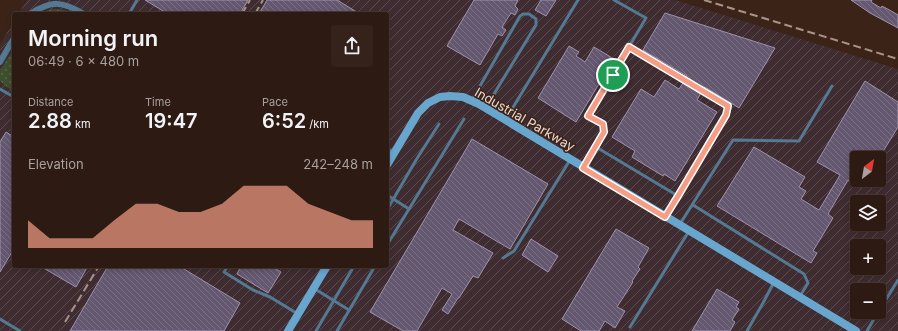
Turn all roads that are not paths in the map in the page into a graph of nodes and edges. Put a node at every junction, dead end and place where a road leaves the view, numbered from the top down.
1 (137, 0) edge
2 (578, 0) edge
3 (614, 0) edge
4 (33, 12) edge
5 (80, 12) edge
6 (129, 12) edge
7 (12, 41) edge
8 (629, 47) junction
9 (0, 62) edge
10 (832, 86) dead end
11 (0, 89) edge
12 (12, 96) edge
13 (472, 101) junction
14 (485, 108) junction
15 (726, 115) joint
16 (464, 119) dead end
17 (505, 120) junction
18 (439, 124) dead end
19 (596, 146) junction
20 (391, 151) edge
21 (570, 160) junction
22 (583, 168) junction
23 (389, 196) edge
24 (678, 196) junction
25 (393, 199) junction
26 (693, 205) junction
27 (389, 206) edge
28 (409, 209) junction
29 (665, 217) junction
30 (680, 225) junction
31 (689, 231) junction
32 (389, 242) edge
33 (503, 258) dead end
34 (227, 268) edge
35 (326, 268) edge
36 (353, 268) edge
37 (374, 268) edge
38 (898, 280) edge
39 (774, 282) junction
40 (313, 288) junction
41 (800, 297) junction
42 (886, 300) edge
43 (334, 301) junction
44 (349, 310) junction
45 (298, 314) junction
46 (0, 319) edge
47 (875, 319) edge
48 (630, 327) dead end
49 (844, 328) edge
50 (20, 331) edge
51 (288, 331) edge
52 (316, 331) edge
53 (337, 331) edge
54 (747, 331) edge
55 (856, 331) edge
56 (867, 331) edge

1 - 6 lane
2 - 17 lane
3 - 8 lane
4 - 5 street
7 - 9 street
8 - 15 lane
8 - 19 lane
10 - 26 lane
11 - 12 lane
13 - 14 street, Industrial Parkway
13 - 14 lane
13 - 20 street, Industrial Parkway
14 - 17 street, Industrial Parkway
15 - 24 street
16 - 28 lane
17 - 21 street, Industrial Parkway
18 - 25 lane
19 - 22 lane
19 - 24 lane
21 - 22 street, Industrial Parkway
21 - 33 lane
22 - 29 street, Industrial Parkway
23 - 25 lane
24 - 29 street
25 - 27 lane
25 - 28 lane
26 - 30 lane
26 - 41 lane
28 - 32 lane
29 - 30 street, Industrial Parkway
30 - 31 street, Industrial Parkway
31 - 39 street, Industrial Parkway
31 - 48 lane
34 - 45 lane
35 - 40 street
36 - 43 lane
37 - 44 lane
38 - 42 lane
39 - 41 street, Industrial Parkway
39 - 54 lane
40 - 43 lane
40 - 45 street
41 - 49 street, Industrial Parkway
43 - 44 lane
43 - 52 lane
44 - 53 lane
45 - 51 street
46 - 50 lane
47 - 56 lane
49 - 55 street, Industrial Parkway

